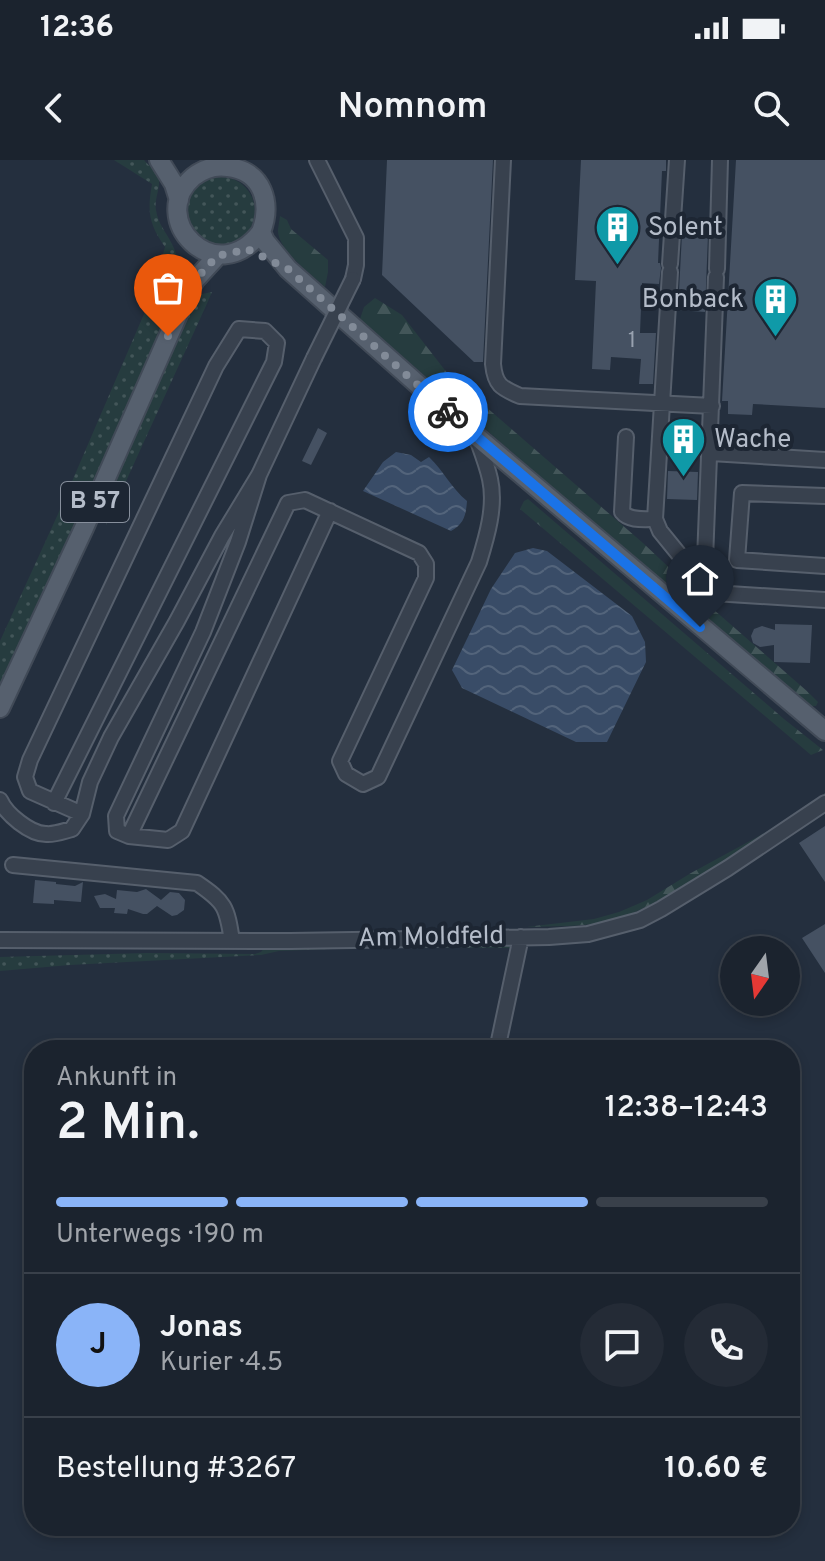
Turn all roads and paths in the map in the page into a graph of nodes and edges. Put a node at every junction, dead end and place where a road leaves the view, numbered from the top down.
1 (159, 160) edge
2 (168, 160) edge
3 (317, 160) edge
4 (503, 160) edge
5 (677, 160) edge
6 (720, 160) edge
7 (226, 163) edge
8 (252, 169) edge
9 (198, 173) junction
10 (179, 200) junction
11 (261, 232) junction
12 (192, 243) junction
13 (245, 248) junction
14 (218, 255) junction
15 (288, 269) junction
16 (187, 294) junction
17 (662, 403) junction
18 (712, 406) junction
19 (476, 436) junction
20 (626, 437) dead end
21 (711, 453) junction
22 (825, 460) edge
23 (259, 475) junction
24 (825, 496) edge
25 (330, 511) junction
26 (657, 525) junction
27 (704, 565) junction
28 (825, 566) edge
29 (825, 600) edge
30 (0, 708) edge
31 (825, 731) edge
32 (0, 800) edge
33 (54, 803) junction
34 (825, 803) edge
35 (82, 814) junction
36 (129, 836) junction
37 (13, 865) dead end
38 (521, 937) junction
39 (0, 940) edge
40 (232, 941) junction
41 (499, 1040) edge

1 - 10 main road
2 - 9 main road
3 - 23 street, bridge
4 - 17 street
5 - 17 street
6 - 18 street
7 - 8 main road
7 - 9 main road
8 - 11 main road
9 - 10 main road
10 - 12 main road, B 57
11 - 13 main road
11 - 15 main road
12 - 14 main road
12 - 16 main road, B 57
13 - 14 main road
13 - 15 main road
14 - 16 main road, B 57
15 - 19 main road
16 - 30 main road, B 57
17 - 18 street
17 - 26 street
18 - 21 street
19 - 25 street
19 - 31 main road
20 - 26 street
21 - 22 street
21 - 27 street
23 - 35 street
23 - 36 street
24 - 28 street
25 - 36 street
25 - 36 street
26 - 27 street
27 - 29 street
32 - 35 street
33 - 33 street
33 - 35 street
34 - 38 street, Am Moldfeld
37 - 40 street
38 - 40 street, Am Moldfeld
38 - 41 street
39 - 40 street, Am Moldfeld

